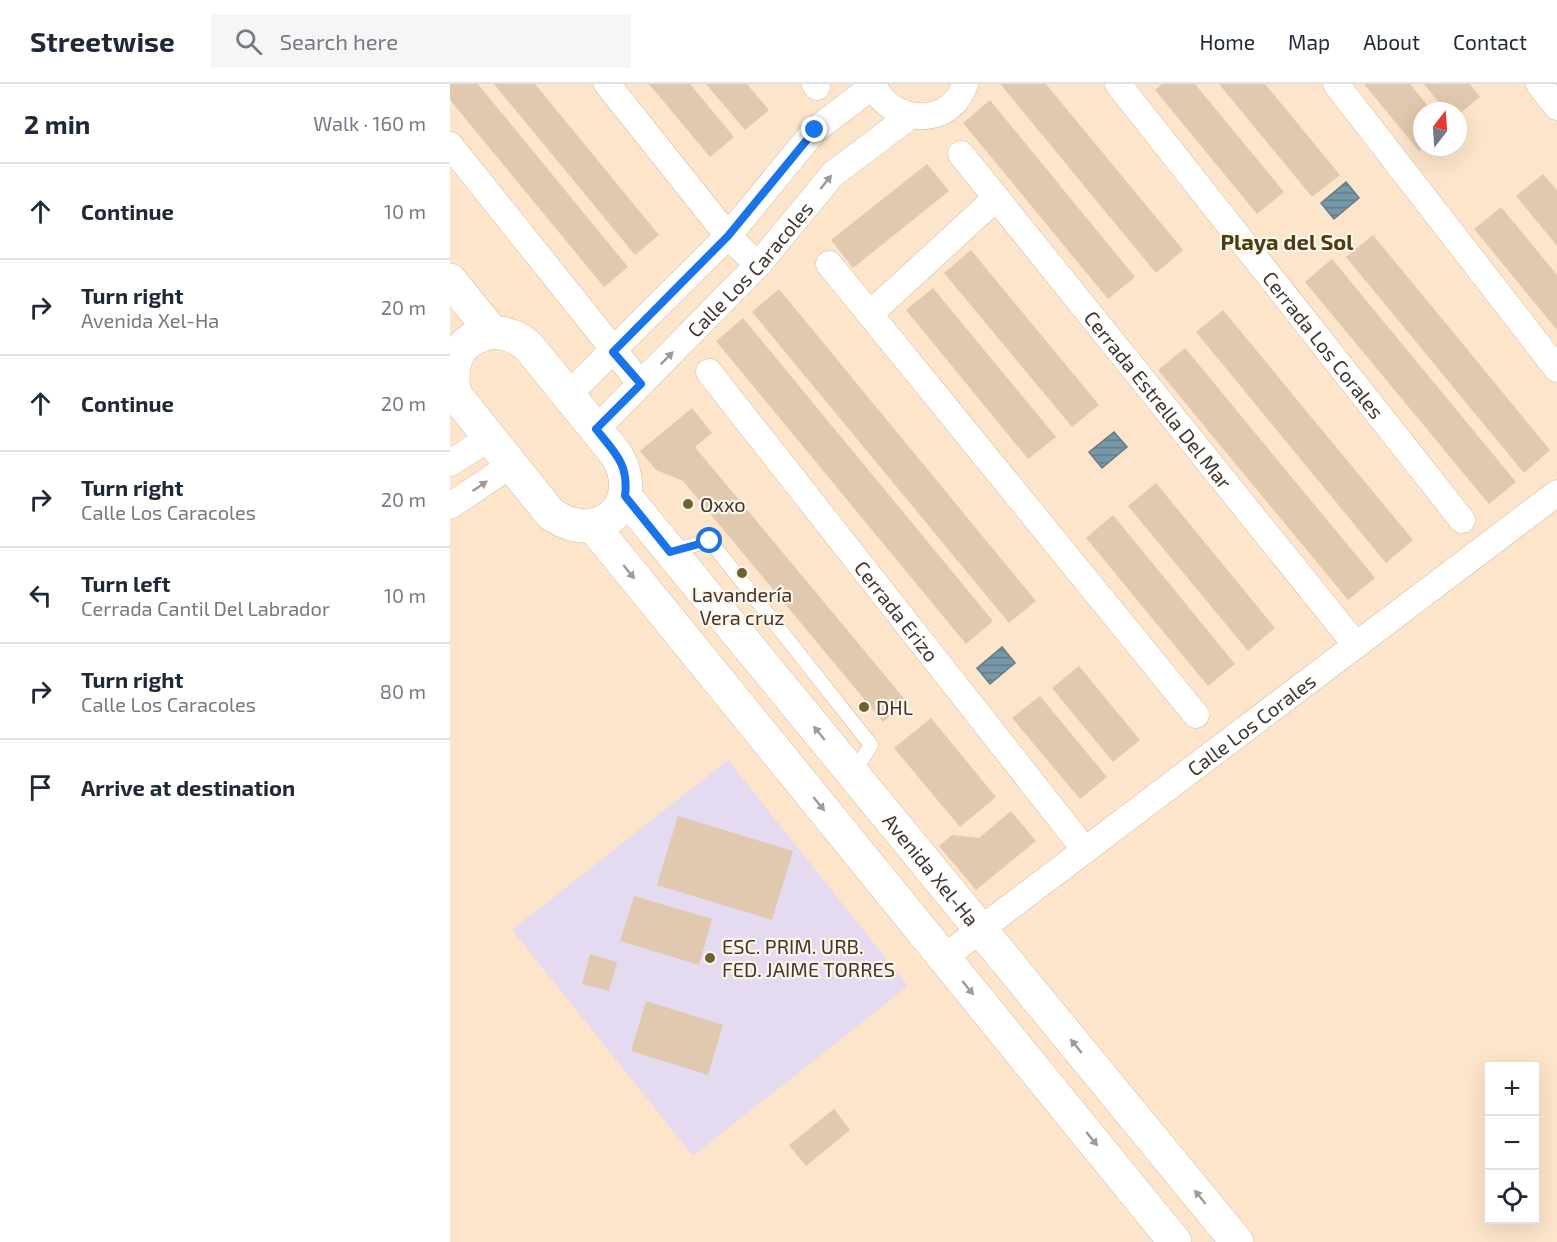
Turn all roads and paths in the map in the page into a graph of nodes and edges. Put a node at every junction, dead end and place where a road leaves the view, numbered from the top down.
1 (607, 84) edge
2 (965, 84) edge
3 (1336, 84) edge
4 (1539, 84) edge
5 (873, 85) edge
6 (1128, 88) edge
7 (1557, 107) edge
8 (910, 116) junction
9 (450, 146) edge
10 (961, 154) dead end
11 (996, 198) junction
12 (728, 236) junction
13 (829, 264) dead end
14 (758, 265) junction
15 (450, 280) edge
16 (870, 314) junction
17 (492, 332) junction
18 (613, 352) junction
19 (451, 363) edge
20 (1557, 369) edge
21 (709, 372) dead end
22 (641, 384) junction
23 (568, 395) junction
24 (596, 429) junction
25 (489, 438) junction
26 (450, 463) edge
27 (511, 465) junction
28 (1557, 493) edge
29 (625, 496) junction
30 (450, 506) edge
31 (1462, 520) dead end
32 (592, 526) junction
33 (670, 552) junction
34 (1356, 645) junction
35 (761, 661) junction
36 (726, 691) junction
37 (1196, 715) dead end
38 (853, 774) junction
39 (1085, 850) junction
40 (981, 929) junction
41 (944, 958) junction
42 (1175, 1242) edge
43 (1237, 1242) edge

1 - 12 street
2 - 8 street
3 - 20 street
4 - 7 street
5 - 8 street
5 - 12 street, Calle Los Caracoles
6 - 31 street, Cerrada Los Corales
14 -> 8 street, Calle Los Caracoles
9 - 18 street
10 - 11 street, Cerrada Estrella Del Mar
11 - 16 street
11 - 34 street, Cerrada Estrella Del Mar
12 - 14 street
12 - 18 street, Calle Los Caracoles
13 - 16 street
22 -> 14 street, Calle Los Caracoles
15 - 17 street
16 - 37 street
17 - 19 street
17 - 23 street
18 - 22 street
18 - 23 street, Calle Los Caracoles
19 - 25 street
21 - 39 street, Cerrada Erizo
22 - 24 street, Calle Los Caracoles
23 - 24 street
24 - 29 street
25 - 26 street
25 - 27 street
30 -> 27 street
27 - 32 street
28 - 34 street, Calle Los Corales
29 - 32 street
29 - 33 street, Avenida Xel-Ha
32 -> 36 street
33 - 35 street, Avenida Xel-Ha
33 - 38 lane
34 - 39 street, Calle Los Corales
35 - 36 street
38 -> 35 street, Avenida Xel-Ha
36 -> 41 street
38 - 40 street, Avenida Xel-Ha
39 - 40 street, Calle Los Corales
40 - 41 street, Calle Los Corales
43 -> 40 street, Avenida Xel-Ha
41 -> 42 street

